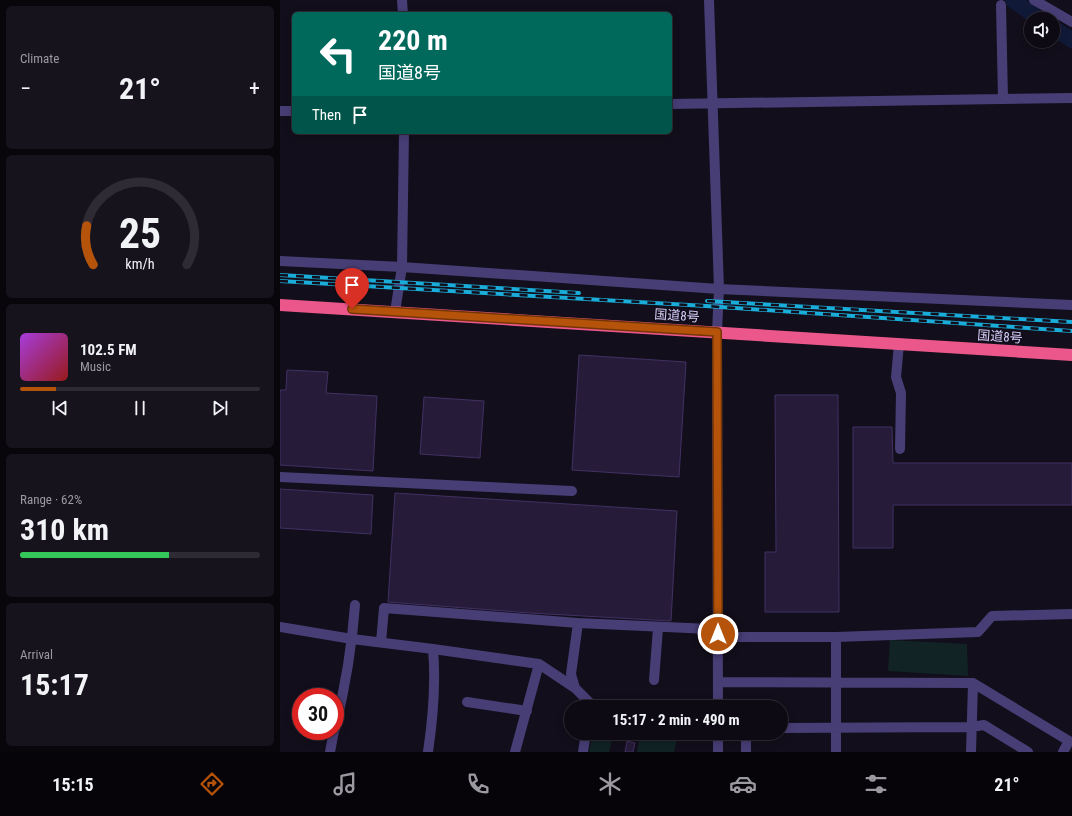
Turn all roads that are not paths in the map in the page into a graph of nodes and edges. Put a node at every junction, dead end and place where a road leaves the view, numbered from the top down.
1 (402, 0) edge
2 (709, 0) edge
3 (1034, 0) edge
4 (1001, 5) dead end
5 (403, 12) edge
6 (1072, 22) edge
7 (1072, 98) edge
8 (1003, 99) junction
9 (672, 104) edge
10 (712, 104) junction
11 (280, 111) edge
12 (292, 111) edge
13 (404, 134) edge
14 (280, 261) edge
15 (402, 267) junction
16 (719, 289) junction
17 (280, 305) edge
18 (1072, 305) edge
19 (395, 312) junction
20 (717, 332) junction
21 (899, 344) junction
22 (1072, 355) edge
23 (900, 449) dead end
24 (280, 477) edge
25 (572, 491) dead end
26 (355, 605) dead end
27 (1072, 614) edge
28 (578, 623) junction
29 (280, 627) edge
30 (658, 628) junction
31 (718, 634) junction
32 (836, 637) junction
33 (352, 639) junction
34 (381, 642) junction
35 (433, 649) junction
36 (539, 664) junction
37 (654, 680) dead end
38 (718, 682) junction
39 (836, 682) junction
40 (973, 683) junction
41 (344, 688) edge
42 (576, 688) junction
43 (587, 700) edge
44 (718, 700) edge
45 (467, 702) dead end
46 (527, 711) junction
47 (971, 727) junction
48 (788, 728) edge
49 (836, 728) junction
50 (333, 740) edge
51 (585, 740) edge
52 (718, 740) edge
53 (746, 740) edge
54 (330, 752) edge
55 (428, 752) edge
56 (515, 752) edge
57 (583, 752) edge
58 (718, 752) edge
59 (746, 752) edge
60 (836, 752) edge
61 (971, 752) edge
62 (1027, 752) edge
63 (1063, 752) edge

1 - 5 street
2 - 10 street
3 - 6 street
4 - 8 street
7 - 8 street
8 - 10 street
9 - 10 street
10 - 16 street
11 - 12 street
13 - 15 street
14 - 15 street
15 - 16 street
15 - 19 street
16 - 18 street
16 - 20 street
17 - 19 highway, 国道8号
19 - 20 highway, 国道8号
20 - 21 highway, 国道8号
20 - 31 street
21 - 22 highway, 国道8号
21 - 23 street
24 - 25 street
26 - 33 street
27 - 32 street
28 - 30 street
28 - 34 street
28 - 42 street
29 - 33 street
30 - 31 street
30 - 37 street
31 - 32 street
31 - 38 street
32 - 39 street
33 - 34 street
33 - 41 street
34 - 35 street
35 - 36 street
35 - 55 street
36 - 42 street
36 - 46 street
38 - 39 street
38 - 44 street
39 - 40 street
39 - 49 street
40 - 47 street
40 - 63 street
42 - 43 street
45 - 46 street
46 - 56 street
47 - 49 street
47 - 61 street
47 - 62 street
48 - 49 street
49 - 60 street
50 - 54 street
51 - 57 street
52 - 58 street
53 - 59 street

